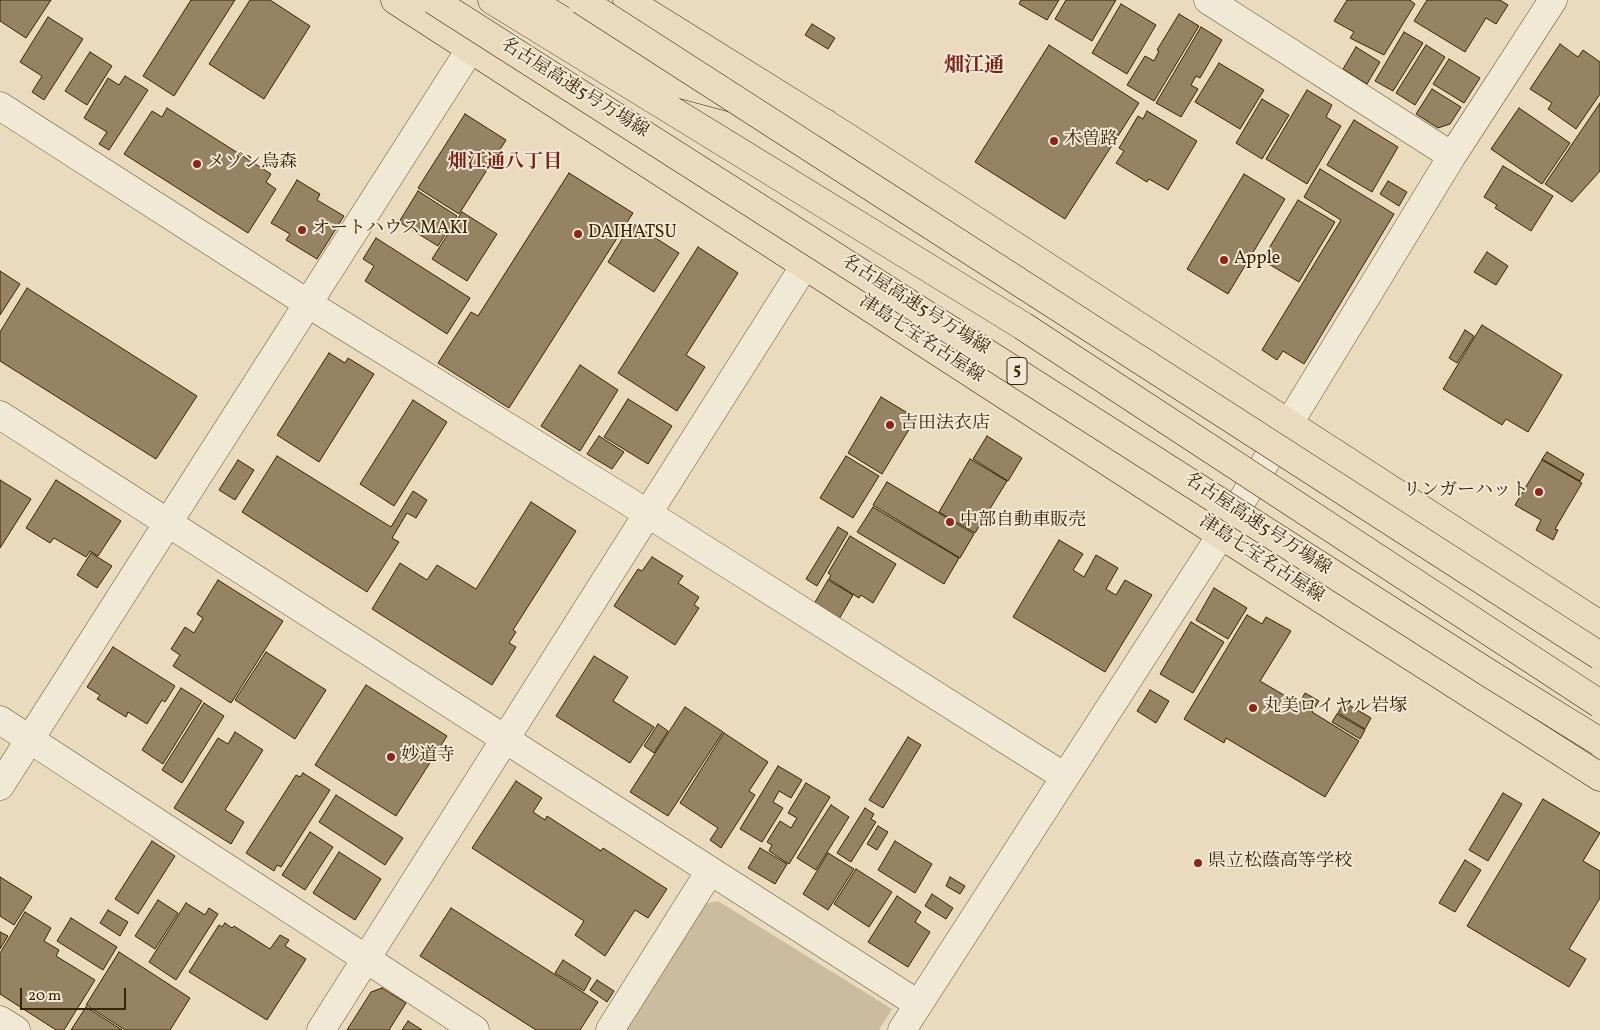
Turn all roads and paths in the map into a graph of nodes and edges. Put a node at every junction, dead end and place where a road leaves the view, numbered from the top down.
1 (395, 0) edge
2 (433, 0) edge
3 (492, 0) edge
4 (529, 0) edge
5 (581, 0) edge
6 (1208, 0) edge
7 (1553, 0) edge
8 (638, 3) edge
9 (471, 48) junction
10 (0, 106) edge
11 (825, 123) junction
12 (1452, 156) junction
13 (805, 265) junction
14 (307, 303) junction
15 (0, 415) edge
16 (1290, 422) junction
17 (647, 513) junction
18 (168, 521) junction
19 (1221, 535) junction
20 (1600, 625) edge
21 (1600, 656) edge
22 (1600, 704) edge
23 (0, 720) edge
24 (505, 738) junction
25 (30, 739) junction
26 (1600, 742) edge
27 (1065, 777) junction
28 (1600, 777) edge
29 (0, 786) edge
30 (710, 870) junction
31 (366, 958) junction
32 (918, 1004) junction
33 (0, 1020) edge
34 (16, 1030) edge
35 (320, 1030) edge
36 (476, 1030) edge
37 (610, 1030) edge
38 (902, 1030) edge

1 - 9 main road, 津島七宝名古屋線
2 - 26 main road, 名古屋高速5号万場線 / 5, bridge
3 - 22 main road, bridge
4 - 11 main road
5 - 21 main road, bridge
6 - 12 street
7 - 12 street
8 - 11 main road
9 - 13 main road, 津島七宝名古屋線
9 - 14 street
10 - 14 street
11 - 16 main road
12 - 16 street
13 - 17 street
13 - 19 main road, 津島七宝名古屋線
14 - 17 street
14 - 18 street
15 - 18 street
16 - 19 street
16 - 20 main road
17 - 24 street
17 - 27 street
18 - 24 street
18 - 25 street
19 - 27 street
19 - 28 main road, 津島七宝名古屋線
23 - 25 street
24 - 30 street
24 - 31 street
25 - 29 street
25 - 31 street
27 - 32 street
30 - 32 street
30 - 37 street
31 - 35 street
31 - 36 street
32 - 38 street
33 - 34 street

